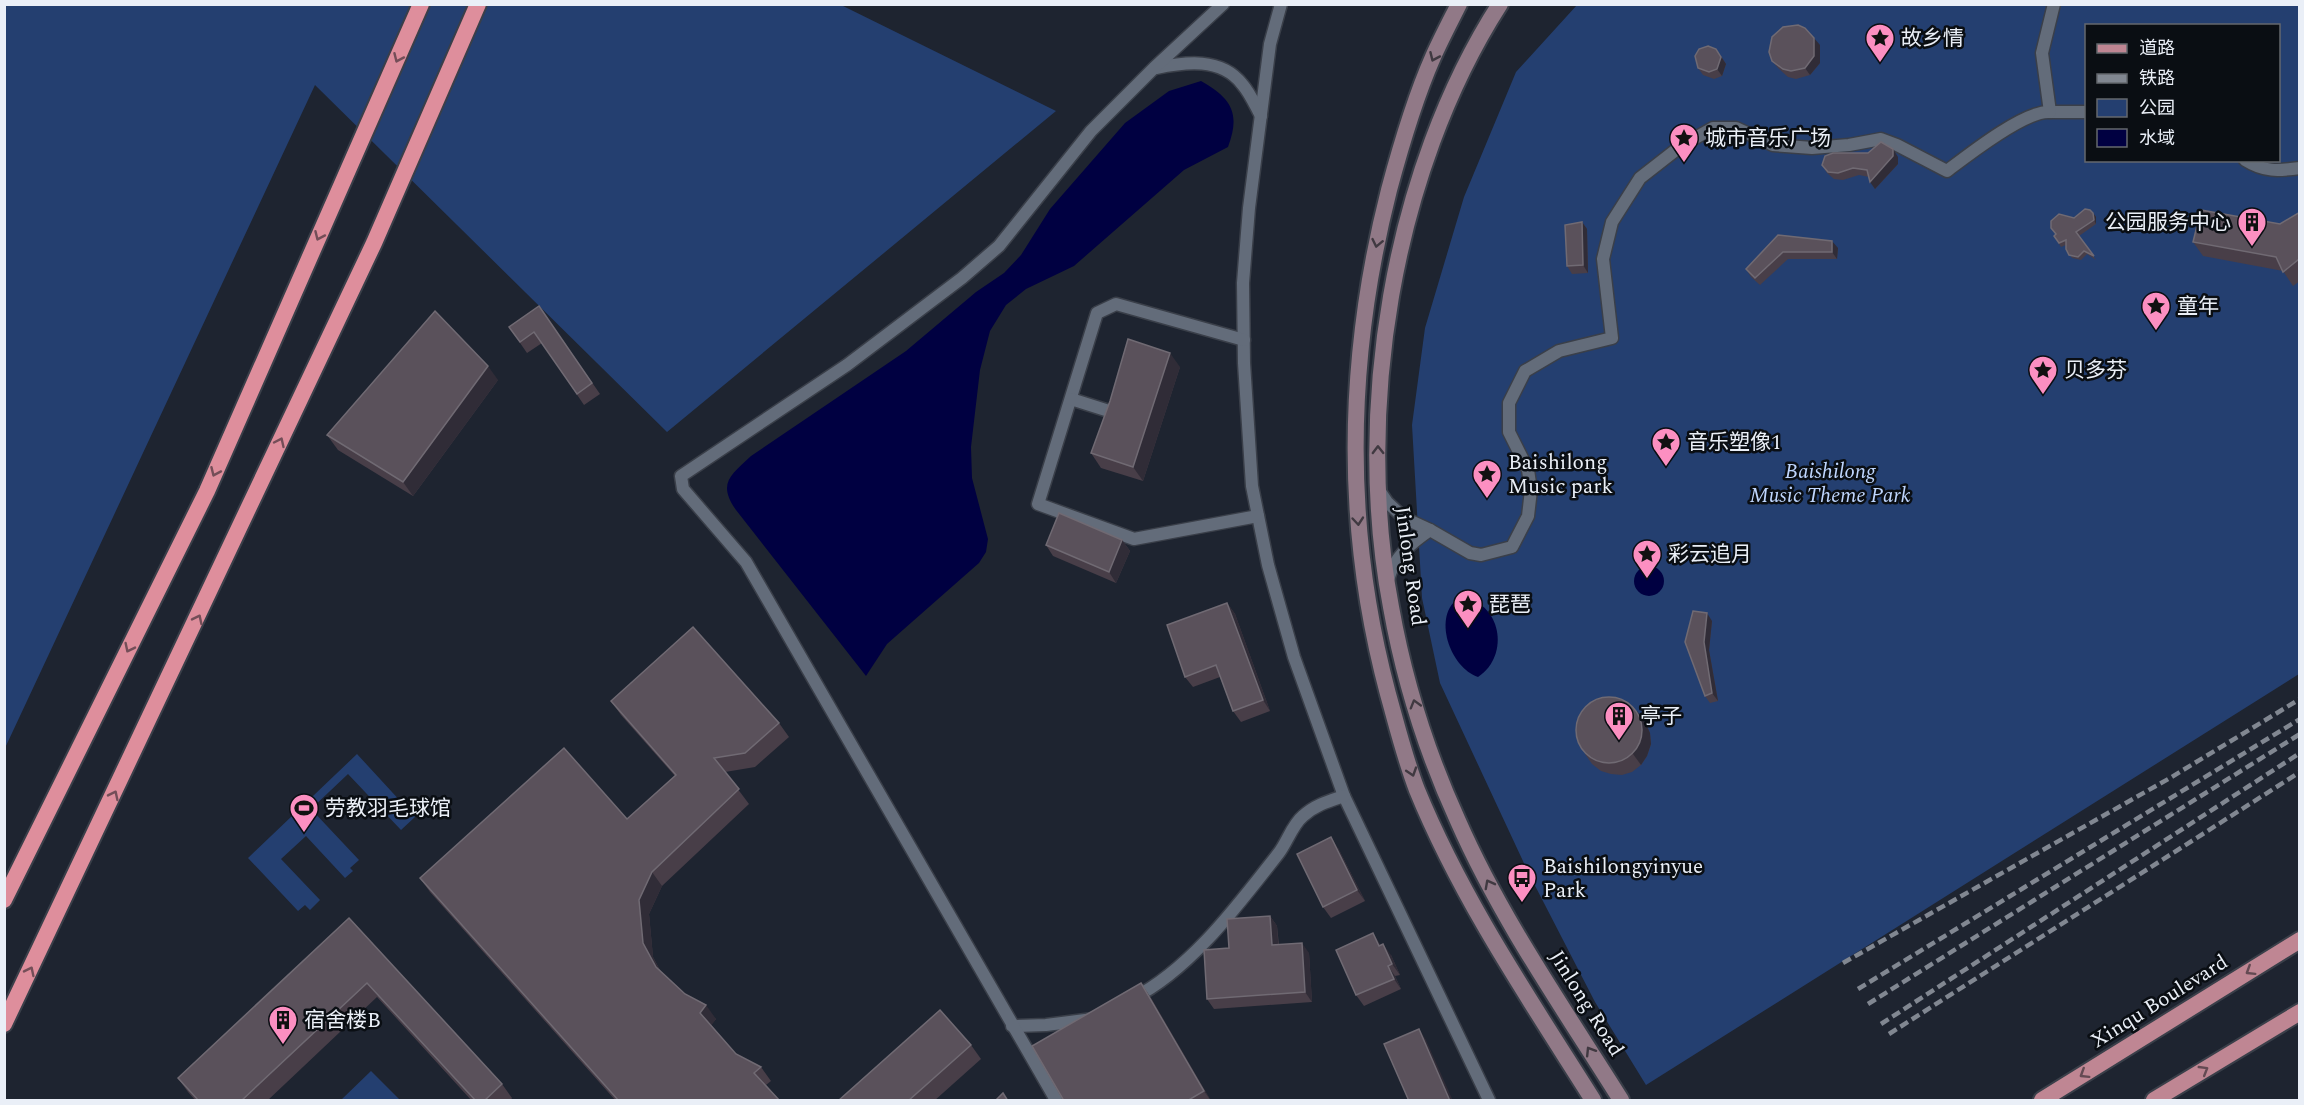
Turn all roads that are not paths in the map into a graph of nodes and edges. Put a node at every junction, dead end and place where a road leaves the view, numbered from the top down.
1 (421, 4) edge
2 (478, 4) edge
3 (1223, 4) edge
4 (1281, 4) edge
5 (1459, 4) edge
6 (1500, 4) edge
7 (2054, 4) edge
8 (1154, 68) junction
9 (2050, 112) junction
10 (2085, 112) edge
11 (1261, 116) junction
12 (2248, 162) edge
13 (2300, 168) edge
14 (1244, 340) junction
15 (1071, 399) junction
16 (1112, 412) edge
17 (1379, 489) junction
18 (1258, 516) junction
19 (1430, 530) junction
20 (1388, 585) junction
21 (1344, 796) junction
22 (4, 900) edge
23 (2300, 940) edge
24 (1119, 1005) edge
25 (2300, 1012) edge
26 (1101, 1014) edge
27 (4, 1024) edge
28 (1012, 1026) junction
29 (1056, 1101) edge
30 (1489, 1101) edge
31 (1593, 1101) edge
32 (1621, 1101) edge
33 (2042, 1101) edge
34 (2154, 1101) edge

1 -> 22 highway
27 -> 2 highway
3 - 8 lane
4 - 11 lane
5 -> 31 main road
17 -> 6 main road, Jinlong Road
7 - 9 lane
8 - 11 lane
8 - 28 lane
9 - 10 lane
9 - 19 lane
11 - 14 lane
12 - 13 lane
14 - 15 lane
14 - 18 lane
15 - 16 lane
15 - 18 lane
17 - 19 lane
17 - 20 main road, Jinlong Road
18 - 21 lane
19 - 20 lane
32 -> 20 main road, Jinlong Road
21 - 24 lane
21 - 30 lane
23 -> 33 main road, Xinqu Boulevard
34 -> 25 main road
26 - 28 lane
28 - 29 lane

